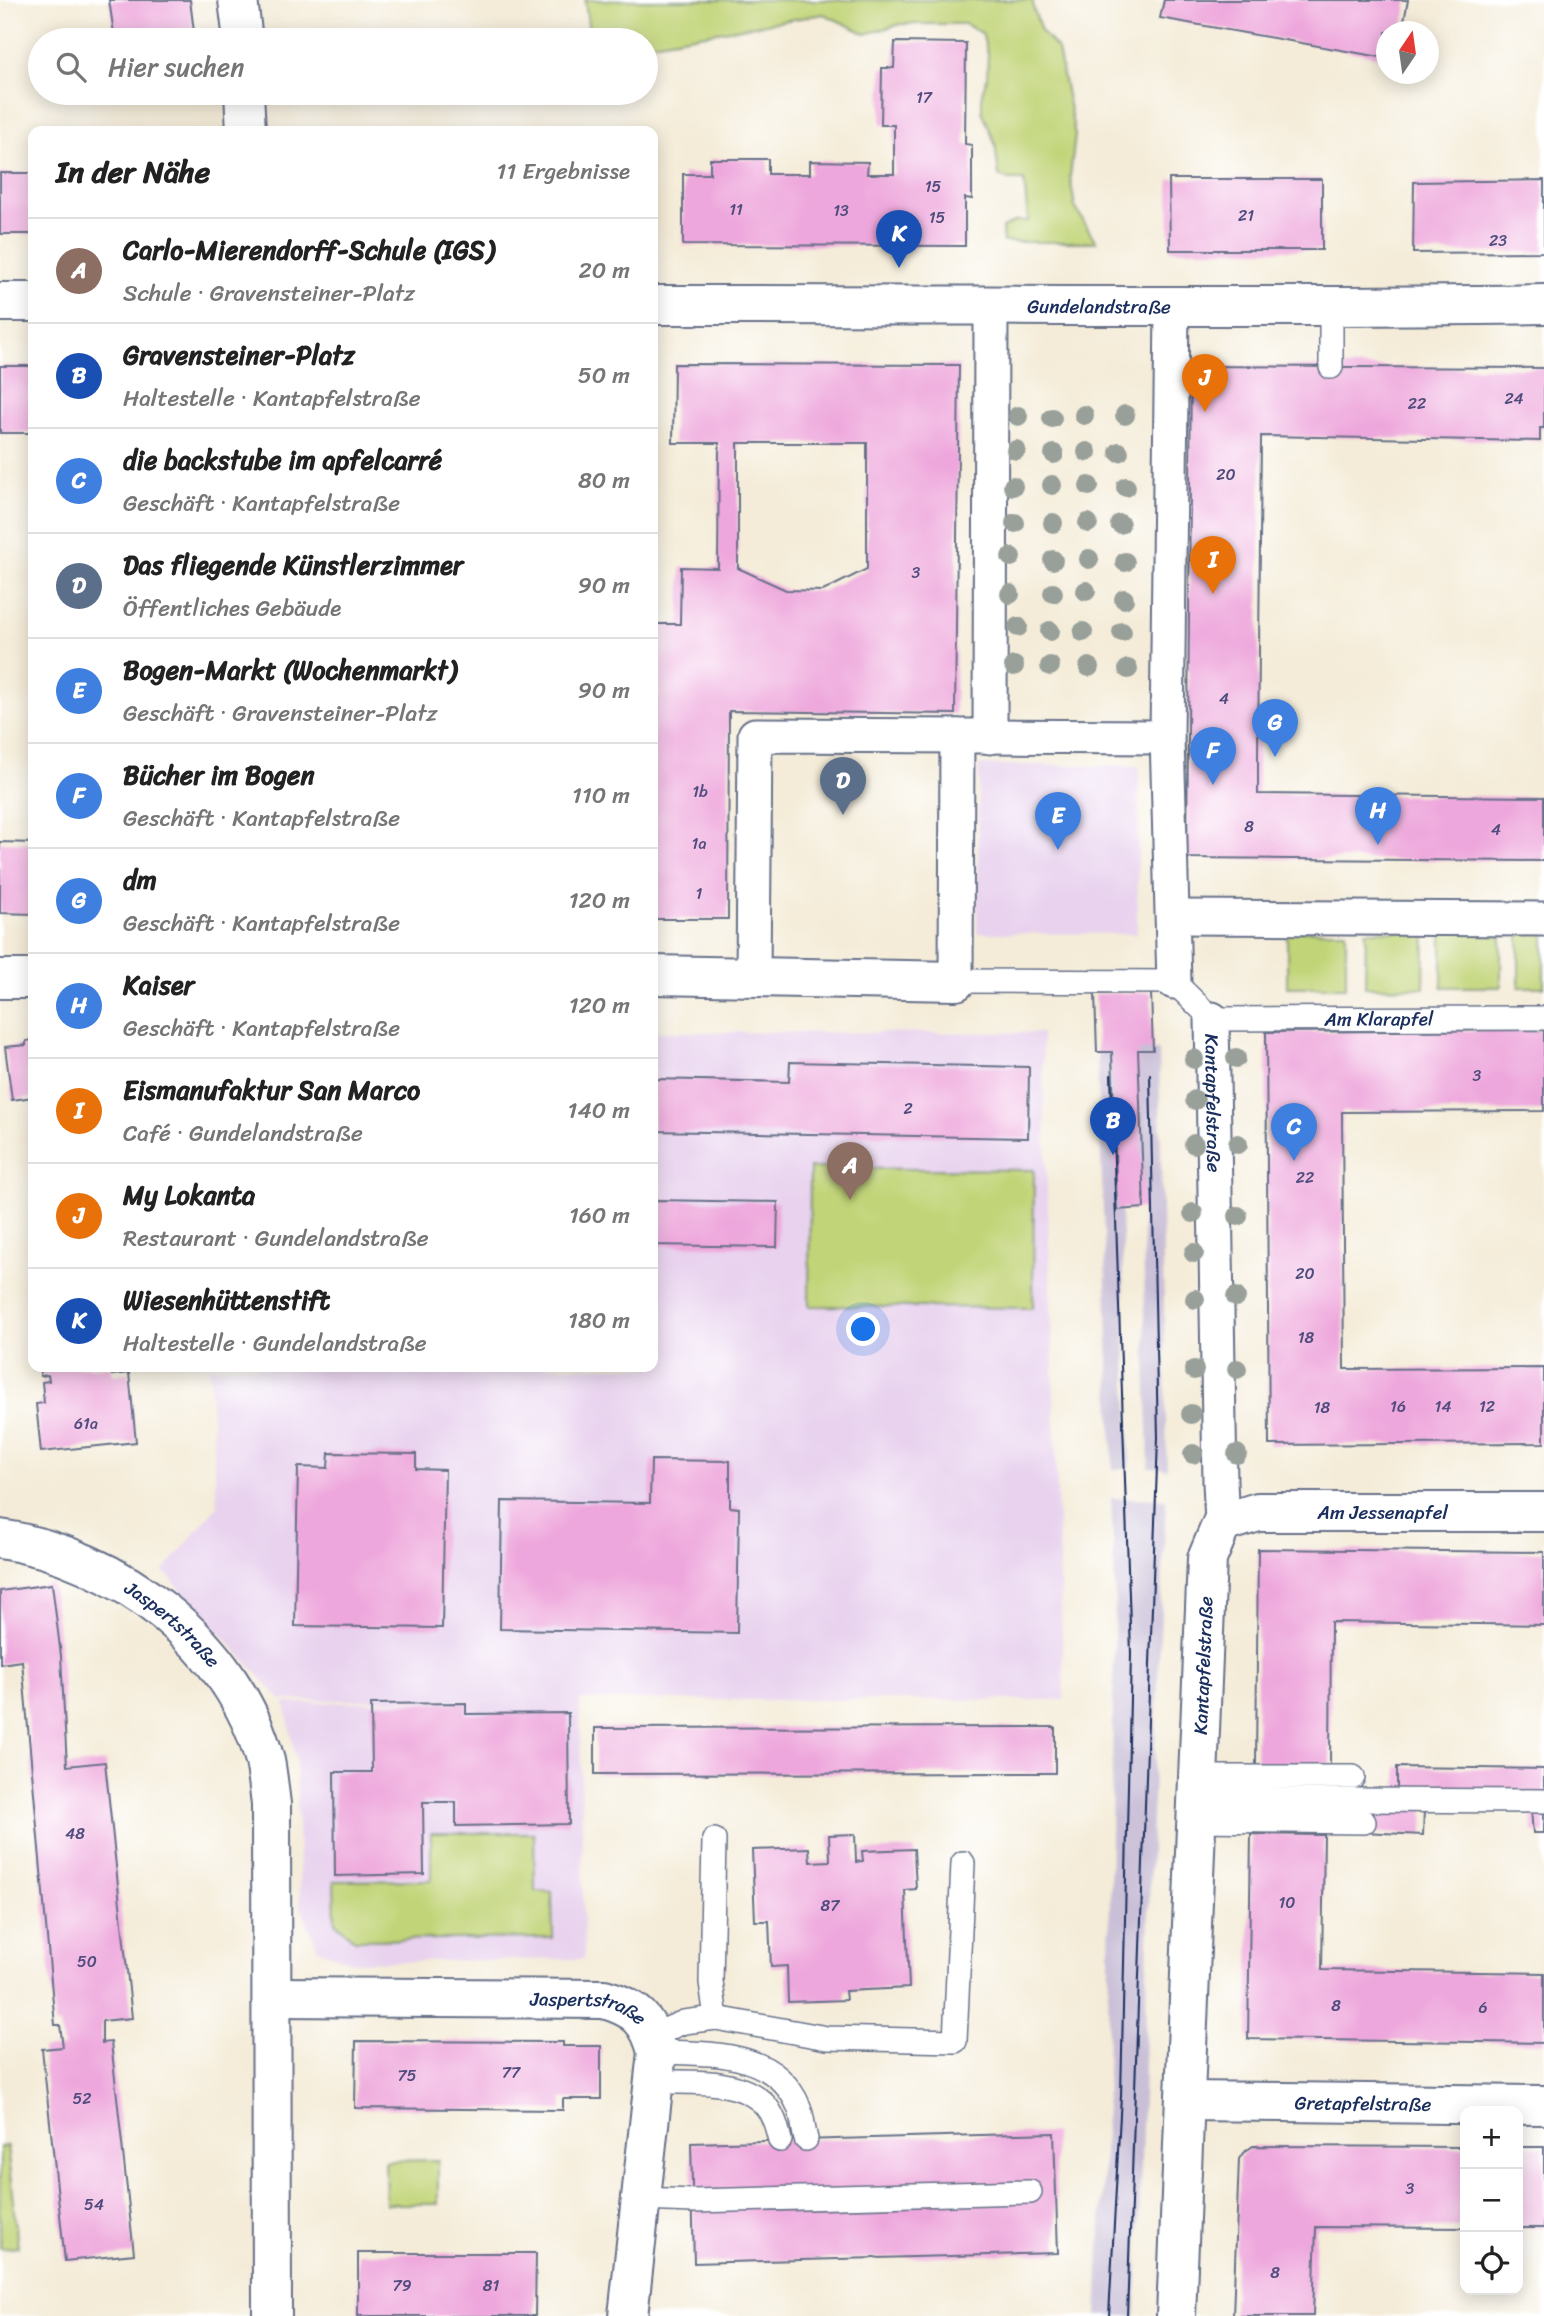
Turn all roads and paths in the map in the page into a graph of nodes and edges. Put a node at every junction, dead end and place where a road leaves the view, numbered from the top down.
1 (238, 0) edge
2 (242, 28) edge
3 (245, 105) edge
4 (246, 126) edge
5 (0, 302) edge
6 (28, 302) edge
7 (658, 304) edge
8 (1544, 304) edge
9 (991, 305) junction
10 (1331, 307) junction
11 (1172, 308) junction
12 (1331, 367) dead end
13 (957, 737) junction
14 (990, 737) junction
15 (1167, 737) junction
16 (1174, 917) junction
17 (1544, 919) edge
18 (658, 975) edge
19 (753, 977) junction
20 (0, 979) edge
21 (28, 979) edge
22 (956, 981) junction
23 (1174, 982) junction
24 (1544, 1018) edge
25 (1213, 1019) junction
26 (1544, 1512) edge
27 (1222, 1523) junction
28 (0, 1539) edge
29 (1353, 1777) dead end
30 (1196, 1799) junction
31 (1544, 1801) edge
32 (1364, 1822) dead end
33 (714, 1840) dead end
34 (962, 1863) dead end
35 (272, 1997) junction
36 (716, 2018) junction
37 (655, 2056) junction
38 (1185, 2101) junction
39 (1544, 2105) edge
40 (806, 2139) dead end
41 (780, 2140) dead end
42 (1030, 2192) dead end
43 (641, 2199) junction
44 (272, 2316) edge
45 (628, 2316) edge
46 (1176, 2316) edge

1 - 2 street
3 - 4 street
5 - 6 street
7 - 9 street, Gundelandstraße
8 - 10 street, Gundelandstraße
9 - 11 street, Gundelandstraße
9 - 14 street
10 - 11 street, Gundelandstraße
10 - 12 lane
11 - 15 street
13 - 14 street
13 - 19 street
13 - 22 street
14 - 15 street
15 - 16 street
16 - 17 street
16 - 23 street
18 - 19 street
19 - 22 street
20 - 21 street
22 - 23 lane
23 - 25 lane
24 - 25 lane, Am Klarapfel
25 - 27 street, Kantapfelstraße
26 - 27 street, Am Jessenapfel
27 - 30 street, Kantapfelstraße
28 - 35 street, Jaspertstraße
29 - 30 lane
30 - 31 lane
30 - 32 lane
30 - 38 street, Kantapfelstraße
33 - 36 lane
34 - 36 lane
35 - 37 street, Jaspertstraße
35 - 44 street, Jaspertstraße
36 - 37 lane
37 - 40 lane
37 - 41 lane
37 - 43 street
38 - 39 street, Gretapfelstraße
38 - 46 street, Kantapfelstraße
42 - 43 lane
43 - 45 street

